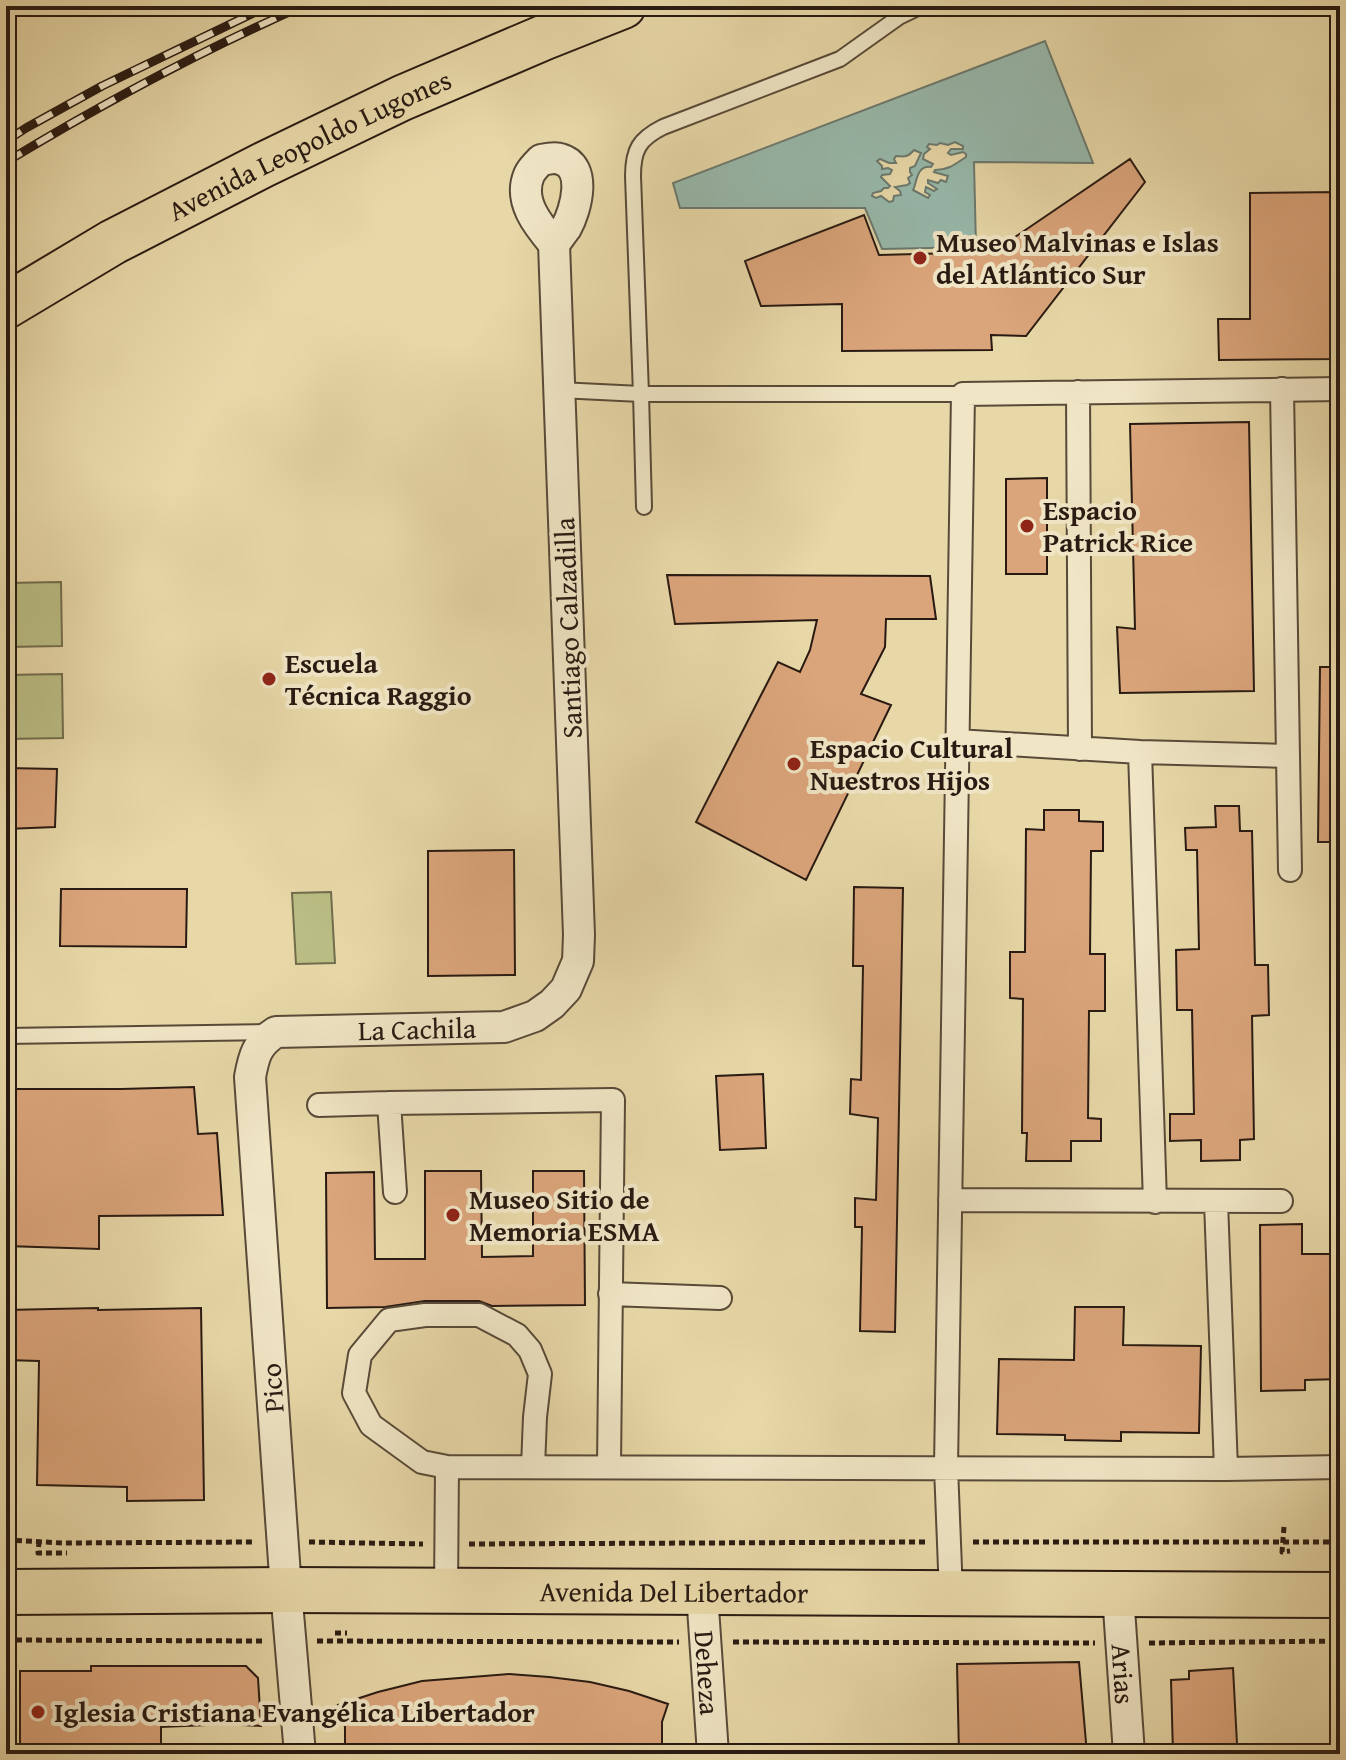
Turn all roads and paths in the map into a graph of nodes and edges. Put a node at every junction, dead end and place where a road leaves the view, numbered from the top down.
1 (623, 6) edge
2 (922, 6) edge
3 (554, 244) dead end
4 (6, 306) edge
5 (1282, 389) junction
6 (1340, 389) edge
7 (559, 390) junction
8 (1078, 392) junction
9 (641, 394) junction
10 (963, 394) junction
11 (644, 507) dead end
12 (957, 741) junction
13 (1080, 749) junction
14 (1140, 752) junction
15 (1288, 756) junction
16 (1290, 870) dead end
17 (552, 1004) joint
18 (276, 1032) junction
19 (6, 1036) edge
20 (389, 1103) junction
21 (319, 1105) dead end
22 (395, 1192) dead end
23 (950, 1200) junction
24 (1281, 1201) dead end
25 (1155, 1202) junction
26 (1216, 1202) junction
27 (610, 1294) junction
28 (720, 1298) dead end
29 (609, 1466) junction
30 (447, 1467) junction
31 (533, 1467) junction
32 (946, 1467) junction
33 (1340, 1467) edge
34 (1226, 1469) junction
35 (1284, 1527) dead end
36 (6, 1540) edge
37 (39, 1541) junction
38 (282, 1541) junction
39 (949, 1542) junction
40 (1282, 1542) junction
41 (1340, 1542) edge
42 (446, 1544) junction
43 (1290, 1551) dead end
44 (67, 1553) dead end
45 (286, 1590) junction
46 (446, 1591) junction
47 (6, 1592) edge
48 (702, 1593) junction
49 (951, 1594) junction
50 (1118, 1594) junction
51 (1340, 1595) edge
52 (335, 1633) dead end
53 (347, 1633) dead end
54 (6, 1640) edge
55 (291, 1641) junction
56 (1340, 1641) edge
57 (706, 1642) junction
58 (1120, 1643) junction
59 (300, 1754) edge
60 (713, 1754) edge
61 (1129, 1754) edge

1 - 4 main road, Avenida Leopoldo Lugones
2 - 9 lane
3 - 7 street, Santiago Calzadilla
5 - 6 street
5 - 8 street
5 - 15 street
7 - 9 lane
7 - 17 street, Santiago Calzadilla
8 - 10 street
8 - 13 street
9 - 10 lane
9 - 11 lane
10 - 12 street
12 - 13 street
12 - 23 street
13 - 14 street
14 - 15 street
14 - 25 street
15 - 16 street
17 - 18 street, La Cachila
18 - 19 lane
18 - 38 street, Pico
20 - 21 street
20 - 22 street
20 - 27 street
23 - 25 street
23 - 32 street
24 - 26 street
25 - 26 street
26 - 34 street
27 - 28 street
27 - 29 street
29 - 31 street
29 - 32 street
30 - 31 street
30 - 31 street
30 - 42 street
32 - 34 street
32 - 39 street
33 - 34 street
35 - 40 path
36 - 37 path
37 - 38 path
37 - 44 path
38 - 42 path
38 - 45 street, Pico
39 - 40 path
39 - 42 path
39 - 49 street
40 - 41 path
40 - 43 path
42 - 46 street
45 - 46 main road, Avenida Del Libertador
45 - 47 main road, Avenida Del Libertador
45 - 55 street, Pico
46 - 48 main road, Avenida Del Libertador
48 - 49 main road, Avenida Del Libertador
48 - 57 street, Deheza
49 - 50 main road, Avenida Del Libertador
50 - 51 main road, Avenida Del Libertador
50 - 58 street, Arias
52 - 53 path
54 - 55 path
55 - 57 path
55 - 59 street, Pico
56 - 58 path
57 - 58 path
57 - 60 street, Deheza
58 - 61 street, Arias

